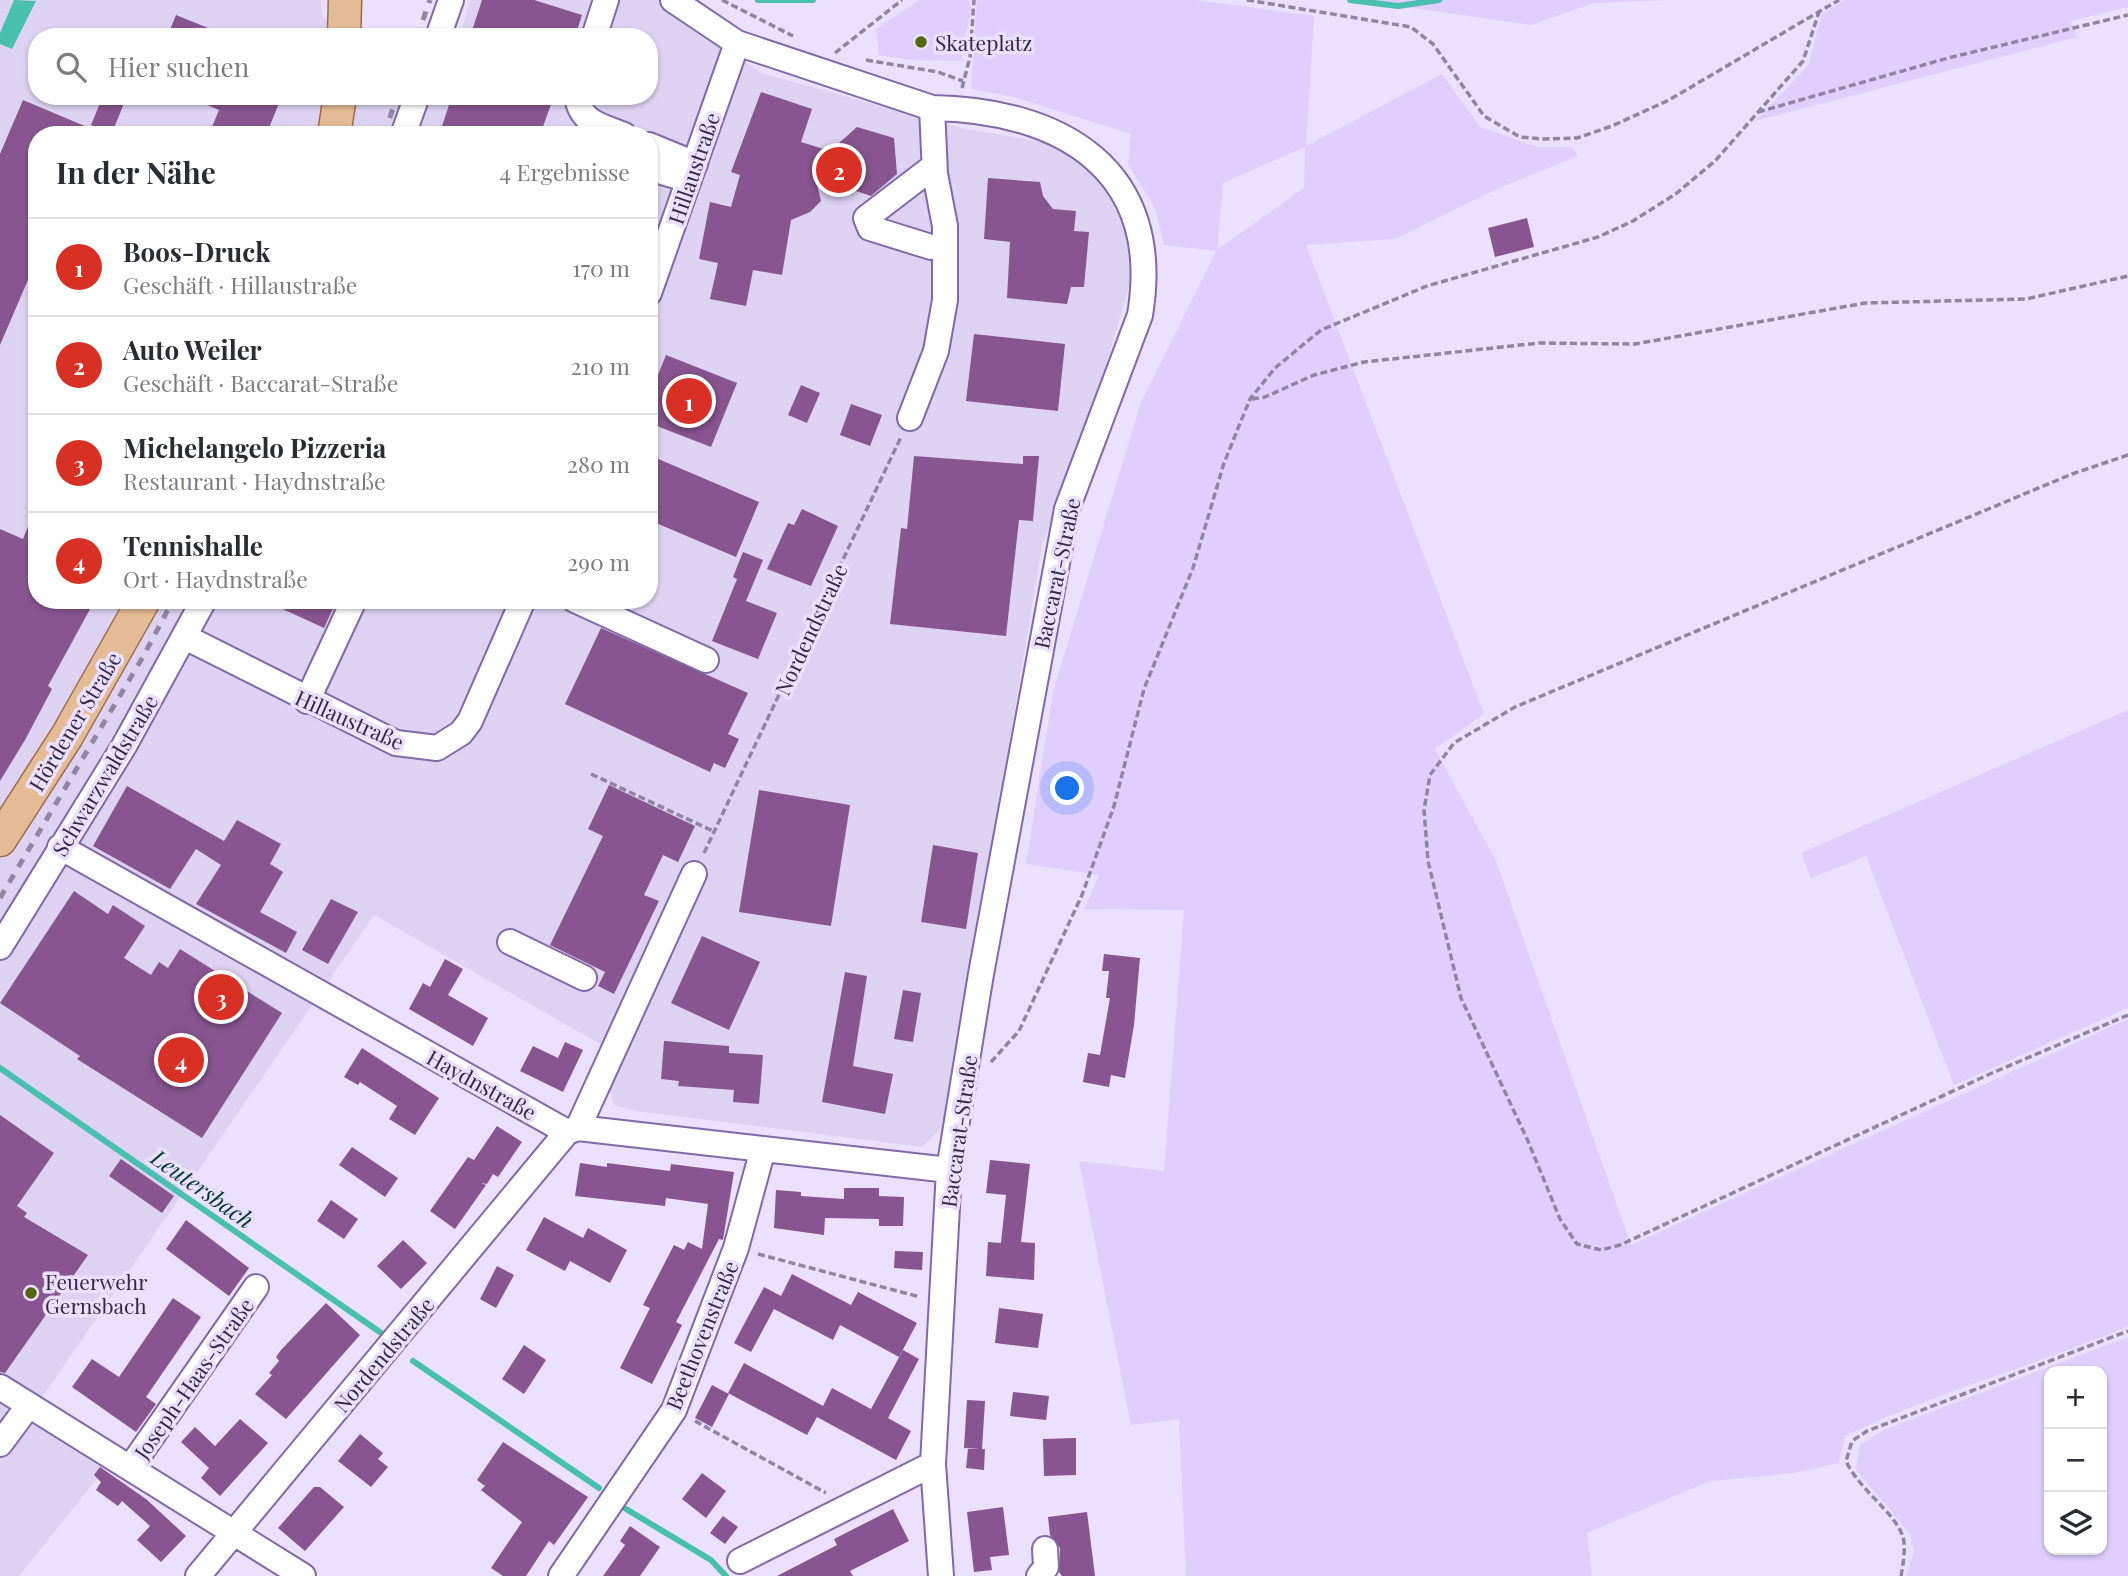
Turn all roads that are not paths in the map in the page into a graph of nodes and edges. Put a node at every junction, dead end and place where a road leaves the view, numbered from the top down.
1 (345, 0) edge
2 (452, 0) edge
3 (606, 0) edge
4 (673, 0) edge
5 (344, 28) edge
6 (441, 28) edge
7 (597, 28) edge
8 (737, 43) junction
9 (339, 105) edge
10 (414, 105) edge
11 (579, 105) edge
12 (932, 108) junction
13 (335, 126) edge
14 (406, 126) edge
15 (603, 126) edge
16 (658, 151) edge
17 (934, 166) junction
18 (658, 169) edge
19 (692, 172) junction
20 (930, 247) dead end
21 (658, 268) edge
22 (910, 418) road end
23 (139, 609) edge
24 (199, 609) edge
25 (350, 609) edge
26 (519, 609) edge
27 (595, 609) edge
28 (185, 637) junction
29 (706, 660) dead end
30 (307, 701) junction
31 (0, 840) edge
32 (60, 846) junction
33 (694, 874) road end
34 (510, 942) dead end
35 (0, 947) edge
36 (584, 978) dead end
37 (573, 1130) junction
38 (763, 1150) junction
39 (949, 1170) junction
40 (256, 1287) dead end
41 (0, 1387) edge
42 (29, 1405) junction
43 (0, 1444) edge
44 (933, 1464) junction
45 (130, 1468) junction
46 (235, 1533) junction
47 (1045, 1549) dead end
48 (740, 1561) dead end
49 (198, 1576) edge
50 (303, 1576) edge
51 (561, 1576) edge
52 (941, 1576) edge
53 (1039, 1576) edge

1 - 5 main road
2 - 6 street
3 - 7 street
4 - 8 street, Baccarat-Straße
8 - 12 street, Baccarat-Straße
8 - 19 street, Hillaustraße
9 - 13 main road
10 - 14 street
11 - 15 street
12 - 17 street
12 - 39 street, Baccarat-Straße
16 - 19 street
17 - 20 street
17 - 22 street
18 - 19 street
19 - 21 street, Hillaustraße
23 - 31 main road, Hördener Straße
24 - 28 street, Schwarzwaldstraße
25 - 30 street
26 - 30 street, Hillaustraße
27 - 29 street
28 - 30 street, Hillaustraße
28 - 32 street, Schwarzwaldstraße
32 - 35 street, Schwarzwaldstraße
32 - 37 street, Haydnstraße
33 - 37 street, Nordendstraße
34 - 36 street
37 - 38 street, Haydnstraße
37 - 46 street, Nordendstraße
38 - 39 street, Haydnstraße
38 - 51 street, Beethovenstraße
39 - 44 street, Baccarat-Straße
40 - 45 street, Joseph-Haas-Straße
41 - 42 street, Joseph-Haas-Straße
42 - 43 street
42 - 45 street, Joseph-Haas-Straße
44 - 48 street
44 - 52 street, Baccarat-Straße
45 - 46 street, Joseph-Haas-Straße
46 - 49 street, Nordendstraße
46 - 50 street, Joseph-Haas-Straße
47 - 53 street

